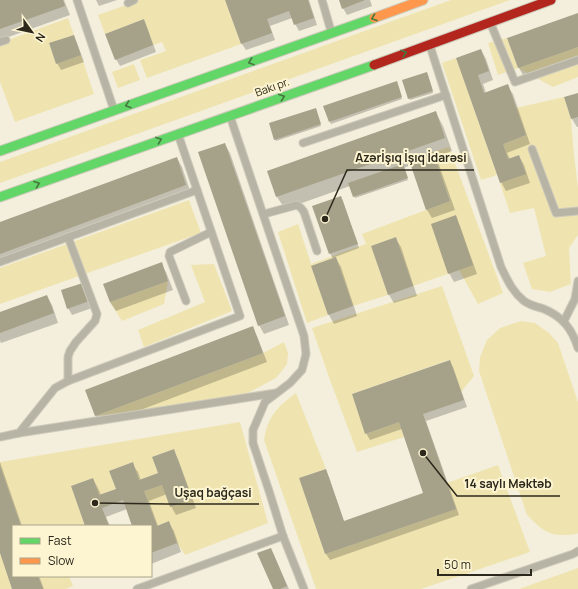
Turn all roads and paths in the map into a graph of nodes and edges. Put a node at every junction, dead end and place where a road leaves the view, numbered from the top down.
1 (77, 0) edge
2 (322, 0) edge
3 (423, 0) edge
4 (552, 0) edge
5 (490, 22) junction
6 (331, 34) junction
7 (430, 45) junction
8 (578, 60) edge
9 (446, 95) junction
10 (114, 110) junction
11 (230, 115) junction
12 (178, 134) junction
13 (303, 143) dead end
14 (532, 149) dead end
15 (0, 151) edge
16 (197, 190) junction
17 (0, 197) edge
18 (578, 211) edge
19 (264, 214) junction
20 (211, 232) junction
21 (68, 237) junction
22 (317, 251) dead end
23 (0, 262) edge
24 (578, 281) edge
25 (186, 301) dead end
26 (564, 321) junction
27 (578, 348) edge
28 (68, 381) junction
29 (277, 392) junction
30 (19, 433) junction
31 (0, 437) edge
32 (283, 536) junction
33 (578, 551) edge
34 (490, 586) edge
35 (137, 589) edge
36 (304, 589) edge
37 (471, 589) edge

1 - 10 lane
2 - 6 lane
3 -> 6 street
4 - 5 street, Bakı pr.
5 - 7 street, Bakı pr.
5 - 8 lane
6 -> 10 street
7 - 9 lane
11 -> 7 street, Bakı pr.
9 - 13 lane
9 - 26 lane
10 - 15 street
11 - 12 street, Bakı pr.
11 - 19 lane
12 - 16 lane
17 -> 12 street, Bakı pr.
14 - 18 lane
16 - 20 lane
16 - 21 lane
19 - 22 lane
19 - 29 lane
20 - 25 lane
20 - 28 lane
21 - 23 lane
21 - 28 lane
24 - 26 lane
26 - 27 lane
28 - 30 lane
29 - 30 lane
29 - 32 lane
30 - 31 lane
32 - 35 lane
32 - 36 lane
33 - 34 lane
34 - 37 lane

